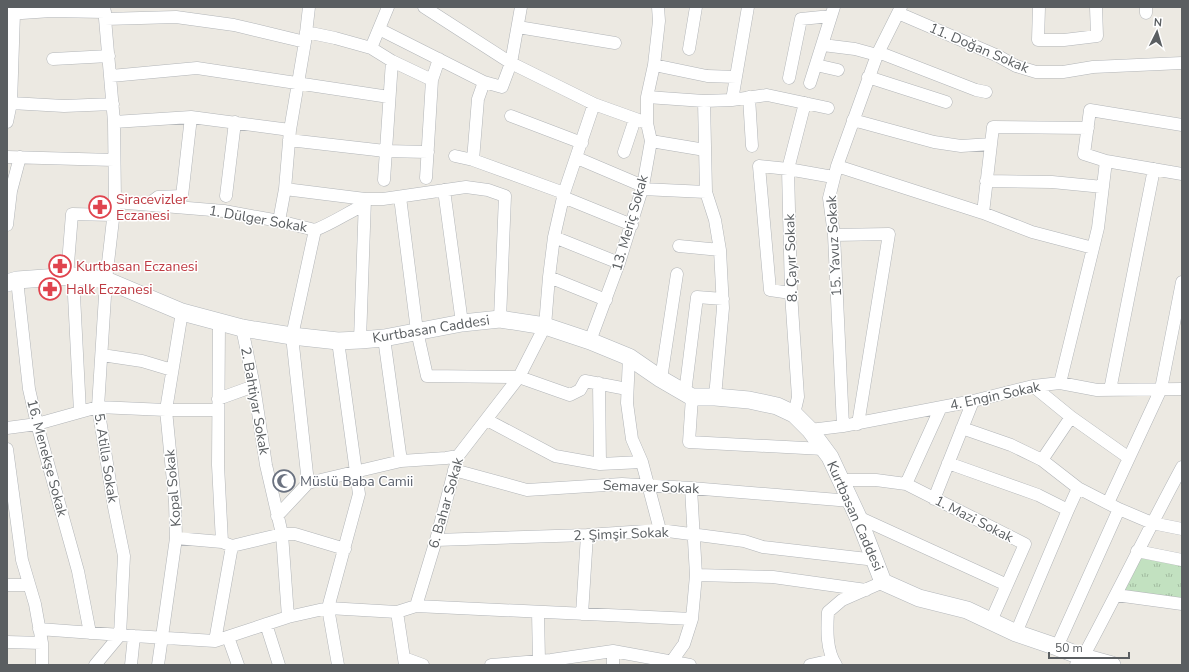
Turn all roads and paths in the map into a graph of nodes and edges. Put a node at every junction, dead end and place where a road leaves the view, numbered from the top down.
1 (309, 7) edge
2 (388, 7) edge
3 (424, 7) edge
4 (658, 7) edge
5 (696, 7) edge
6 (748, 7) edge
7 (1039, 7) edge
8 (1096, 7) edge
9 (520, 8) edge
10 (900, 10) edge
11 (105, 12) edge
12 (833, 12) edge
13 (10, 13) edge
14 (518, 27) junction
15 (379, 29) junction
16 (306, 37) junction
17 (615, 43) dead end
18 (823, 45) junction
19 (371, 48) junction
20 (688, 49) dead end
21 (877, 54) junction
22 (109, 56) junction
23 (53, 59) dead end
24 (439, 59) junction
25 (392, 61) junction
26 (511, 63) junction
27 (1182, 63) edge
28 (654, 65) junction
29 (816, 65) junction
30 (838, 70) dead end
31 (111, 76) junction
32 (736, 77) junction
33 (868, 77) junction
34 (789, 78) dead end
35 (432, 80) junction
36 (484, 82) junction
37 (810, 83) dead end
38 (297, 84) junction
39 (986, 92) dead end
40 (389, 97) junction
41 (647, 97) junction
42 (749, 97) junction
43 (732, 100) junction
44 (704, 101) junction
45 (946, 102) dead end
46 (11, 103) junction
47 (113, 104) junction
48 (594, 104) junction
49 (805, 104) junction
50 (828, 108) dead end
51 (511, 116) dead end
52 (191, 117) junction
53 (635, 119) junction
54 (853, 120) junction
55 (7, 122) edge
56 (114, 122) junction
57 (235, 122) junction
58 (647, 123) junction
59 (1182, 125) edge
60 (1088, 128) junction
61 (290, 135) junction
62 (651, 141) junction
63 (582, 143) junction
64 (991, 144) junction
65 (752, 146) dead end
66 (705, 150) junction
67 (385, 151) junction
68 (428, 152) junction
69 (624, 152) dead end
70 (455, 156) dead end
71 (7, 157) edge
72 (20, 157) junction
73 (577, 158) junction
74 (114, 160) junction
75 (473, 160) junction
76 (1106, 161) junction
77 (788, 169) junction
78 (1154, 169) junction
79 (835, 171) junction
80 (1182, 174) edge
81 (426, 178) dead end
82 (384, 180) dead end
83 (986, 181) junction
84 (1103, 186) junction
85 (643, 188) junction
86 (285, 189) junction
87 (444, 190) junction
88 (706, 192) junction
89 (564, 195) junction
90 (226, 196) dead end
91 (400, 197) junction
92 (115, 202) junction
93 (365, 202) junction
94 (149, 204) junction
95 (983, 213) junction
96 (113, 215) junction
97 (279, 221) junction
98 (7, 225) edge
99 (632, 225) junction
100 (315, 230) junction
101 (834, 235) junction
102 (554, 237) junction
103 (679, 246) dead end
104 (1093, 248) junction
105 (720, 250) junction
106 (619, 264) junction
107 (677, 274) dead end
108 (70, 276) junction
109 (549, 277) junction
110 (106, 280) junction
111 (12, 281) edge
112 (1182, 282) edge
113 (791, 293) junction
114 (723, 299) junction
115 (606, 300) junction
116 (1180, 302) edge
117 (182, 312) junction
118 (500, 319) junction
119 (219, 322) junction
120 (462, 323) junction
121 (545, 326) junction
122 (242, 328) junction
123 (416, 330) junction
124 (292, 336) junction
125 (384, 338) junction
126 (360, 340) junction
127 (590, 340) junction
128 (338, 341) junction
129 (1176, 344) edge
130 (102, 355) junction
131 (629, 357) junction
132 (172, 370) junction
133 (519, 377) junction
134 (661, 379) junction
135 (1060, 383) junction
136 (600, 384) junction
137 (254, 386) junction
138 (1033, 386) junction
139 (628, 389) junction
140 (1161, 389) junction
141 (1182, 389) edge
142 (1110, 390) junction
143 (689, 395) junction
144 (715, 397) junction
145 (973, 401) junction
146 (217, 405) junction
147 (98, 407) junction
148 (941, 408) junction
149 (166, 410) junction
150 (80, 412) junction
151 (794, 414) junction
152 (1070, 417) junction
153 (487, 420) junction
154 (37, 424) junction
155 (858, 424) junction
156 (843, 426) junction
157 (7, 428) edge
158 (962, 428) junction
159 (810, 430) junction
160 (7, 449) edge
161 (824, 449) junction
162 (458, 456) junction
163 (1129, 458) junction
164 (1042, 460) junction
165 (401, 461) junction
166 (642, 462) junction
167 (948, 463) junction
168 (600, 464) junction
169 (1182, 467) edge
170 (454, 470) junction
171 (356, 472) junction
172 (841, 480) junction
173 (308, 483) junction
174 (906, 484) junction
175 (649, 486) junction
176 (1177, 486) edge
177 (691, 488) junction
178 (1078, 488) junction
179 (10, 491) edge
180 (934, 499) junction
181 (851, 501) junction
182 (1108, 503) junction
183 (1119, 509) junction
184 (1068, 510) junction
185 (276, 516) junction
186 (858, 518) junction
187 (1152, 523) junction
188 (1182, 529) edge
189 (660, 530) junction
190 (282, 534) junction
191 (694, 534) junction
192 (587, 536) junction
193 (176, 538) junction
194 (436, 540) junction
195 (227, 544) junction
196 (345, 549) junction
197 (1137, 551) junction
198 (876, 560) junction
199 (1182, 560) edge
200 (696, 575) junction
201 (883, 582) junction
202 (7, 585) edge
203 (29, 585) junction
204 (1007, 585) junction
205 (866, 590) junction
206 (1116, 595) junction
207 (1182, 604) edge
208 (416, 606) junction
209 (328, 608) junction
210 (397, 612) junction
211 (538, 612) junction
212 (582, 614) junction
213 (288, 617) junction
214 (692, 619) junction
215 (991, 621) junction
216 (266, 624) junction
217 (39, 629) junction
218 (90, 633) junction
219 (1016, 633) junction
220 (120, 635) junction
221 (134, 636) junction
222 (161, 637) junction
223 (228, 637) junction
224 (215, 641) junction
225 (7, 642) edge
226 (42, 643) junction
227 (1057, 647) junction
228 (613, 651) junction
229 (404, 661) edge
230 (1079, 661) edge
231 (540, 662) edge
232 (672, 663) edge
233 (834, 663) edge
234 (503, 664) edge
235 (42, 665) edge
236 (95, 665) edge
237 (131, 665) edge
238 (158, 665) edge
239 (238, 665) edge
240 (279, 665) edge
241 (338, 665) edge
242 (423, 665) edge
243 (491, 665) edge
244 (613, 665) edge
245 (690, 665) edge
246 (810, 665) edge
247 (1110, 665) edge

1 - 16 street
2 - 15 street
3 - 26 street
4 - 28 street, 13. Meriç Sokak
5 - 20 street
6 - 32 street
7 - 8 street
9 - 14 street
10 - 21 street, 15. Yavuz Sokak
10 - 27 street, 11. Doğan Sokak
11 - 13 street
11 - 16 street
11 - 22 street, 5. Atilla Sokak
12 - 18 street
12 - 34 street
13 - 46 street
14 - 17 street
14 - 26 street
15 - 19 street
15 - 24 street
16 - 19 street
16 - 38 street
18 - 21 street
18 - 29 street
19 - 25 street
21 - 33 street, 15. Yavuz Sokak
21 - 39 street
22 - 23 street
22 - 31 street, 5. Atilla Sokak
24 - 35 street
24 - 36 street
25 - 35 street
25 - 40 street
26 - 36 street
26 - 48 street
28 - 32 street
28 - 41 street, 13. Meriç Sokak
29 - 30 street
29 - 37 street
31 - 38 street
31 - 47 street, 5. Atilla Sokak
32 - 43 street
33 - 45 street
33 - 54 street, 15. Yavuz Sokak
35 - 68 street
36 - 75 street
38 - 40 street
38 - 61 street
40 - 67 street
41 - 44 street
41 - 58 street, 13. Meriç Sokak
42 - 43 street
42 - 49 street
42 - 65 street
43 - 44 street
44 - 66 street
46 - 47 street
46 - 55 street
47 - 56 street, 5. Atilla Sokak
48 - 53 street
48 - 63 street
49 - 50 street
49 - 77 street, 8. Çayır Sokak
51 - 63 street
52 - 56 street
52 - 57 street
52 - 94 street
53 - 58 street
53 - 69 street
54 - 64 street
54 - 79 street, 15. Yavuz Sokak
56 - 74 street, 5. Atilla Sokak
57 - 61 street
57 - 90 street
58 - 62 street, 13. Meriç Sokak
59 - 60 street
60 - 64 street
60 - 76 street
61 - 67 street
61 - 86 street
62 - 66 street
62 - 85 street, 13. Meriç Sokak
63 - 73 street
64 - 83 street
66 - 88 street
67 - 68 street
67 - 82 street
68 - 81 street
70 - 75 street
71 - 72 street
72 - 74 street
72 - 98 street
73 - 85 street
73 - 89 street
74 - 92 street, 5. Atilla Sokak
75 - 89 street
76 - 78 street
76 - 84 street
77 - 79 street
77 - 113 street, 8. Çayır Sokak
77 - 113 street
78 - 80 street
78 - 142 street
79 - 95 street
79 - 101 street, 15. Yavuz Sokak
83 - 84 street
83 - 95 street
84 - 104 street
85 - 88 street
85 - 99 street, 13. Meriç Sokak
86 - 93 street
86 - 97 street
87 - 91 street
87 - 118 street
87 - 120 street
88 - 105 street
89 - 99 street
89 - 102 street
91 - 93 street
91 - 123 street
92 - 94 street, 1. Dülger Sokak
92 - 96 street, 5. Atilla Sokak
93 - 100 street
93 - 126 street
94 - 97 street, 1. Dülger Sokak
95 - 104 street
96 - 108 street
96 - 110 street, 5. Atilla Sokak
97 - 100 street, 1. Dülger Sokak
99 - 106 street, 13. Meriç Sokak
100 - 124 street, 1. Dülger Sokak
101 - 155 street
101 - 156 street, 15. Yavuz Sokak
102 - 106 street
102 - 109 street
103 - 105 street
104 - 135 street
105 - 114 street
106 - 115 street, 13. Meriç Sokak
107 - 134 street
108 - 110 main road, Kurtbasan Caddesi
108 - 111 main road, Kurtbasan Caddesi
108 - 150 street
109 - 115 street
109 - 121 street
110 - 117 main road, Kurtbasan Caddesi
110 - 130 street, 5. Atilla Sokak
111 - 154 street, 16. Menekşe Sokak
112 - 116 street
113 - 151 street, 8. Çayır Sokak
114 - 143 street
114 - 144 street
115 - 127 street, 13. Meriç Sokak
116 - 129 street
117 - 119 main road, Kurtbasan Caddesi
117 - 132 street, Kopal Sokak
118 - 120 main road, Kurtbasan Caddesi
118 - 121 main road, Kurtbasan Caddesi
119 - 122 main road, Kurtbasan Caddesi
119 - 146 street
120 - 123 main road, Kurtbasan Caddesi
121 - 127 main road, Kurtbasan Caddesi
121 - 133 street, 6. Bahar Sokak
122 - 124 main road, Kurtbasan Caddesi
122 - 137 street, 2. Bahtiyar Sokak
123 - 125 main road, Kurtbasan Caddesi
123 - 133 street
124 - 128 main road, Kurtbasan Caddesi
124 - 173 street, 1. Dülger Sokak
125 - 126 main road, Kurtbasan Caddesi
125 - 165 street
126 - 128 main road, Kurtbasan Caddesi
127 - 131 main road, Kurtbasan Caddesi
128 - 171 street
129 - 140 street
130 - 132 street
130 - 147 street, 5. Atilla Sokak
131 - 134 main road, Kurtbasan Caddesi
131 - 139 street
132 - 149 street, Kopal Sokak
133 - 136 street
133 - 153 street, 6. Bahar Sokak
134 - 143 main road, Kurtbasan Caddesi
135 - 138 street, 4. Engin Sokak
135 - 142 street, 4. Engin Sokak
136 - 139 street
136 - 168 street
137 - 146 street
137 - 185 street, 2. Bahtiyar Sokak
138 - 145 street, 4. Engin Sokak
138 - 152 street
139 - 166 street
140 - 141 street, 4. Engin Sokak
140 - 142 street, 4. Engin Sokak
140 - 163 street
143 - 144 main road, Kurtbasan Caddesi
143 - 161 street
144 - 151 main road, Kurtbasan Caddesi
145 - 148 street, 4. Engin Sokak
145 - 158 street
146 - 149 street
146 - 195 street
147 - 149 street
147 - 150 street
147 - 220 street, 5. Atilla Sokak
148 - 155 street, 4. Engin Sokak
148 - 174 street
149 - 193 street, Kopal Sokak
150 - 154 street
151 - 159 main road, Kurtbasan Caddesi
152 - 163 street
152 - 164 street
153 - 162 street, 6. Bahar Sokak
153 - 168 street
154 - 157 street
154 - 218 street, 16. Menekşe Sokak
155 - 156 street, 4. Engin Sokak
156 - 159 street, 4. Engin Sokak
158 - 164 street
158 - 167 street
159 - 161 main road, Kurtbasan Caddesi
160 - 179 street
161 - 172 main road, Kurtbasan Caddesi
162 - 165 street
162 - 170 street, 6. Bahar Sokak
163 - 182 street
164 - 178 street
165 - 171 street
166 - 168 street
166 - 175 street
167 - 180 street
167 - 184 street
169 - 176 street
170 - 175 street, Semaver Sokak
170 - 194 street, 6. Bahar Sokak
171 - 173 street
171 - 196 street
172 - 174 street, 1. Mazi Sokak
172 - 181 main road, Kurtbasan Caddesi
173 - 185 street
174 - 180 street, 1. Mazi Sokak
175 - 177 street, Semaver Sokak
175 - 189 street
176 - 187 street
177 - 181 street, Semaver Sokak
177 - 191 street
178 - 182 street
178 - 184 street
179 - 203 street
180 - 204 street, 1. Mazi Sokak
181 - 186 main road, Kurtbasan Caddesi
182 - 183 street
183 - 187 street
183 - 227 street
184 - 219 street
185 - 190 street, 2. Bahtiyar Sokak
186 - 198 main road, Kurtbasan Caddesi
186 - 204 street
187 - 188 street
187 - 197 street
189 - 191 street, 2. Şimşir Sokak
189 - 192 street, 2. Şimşir Sokak
190 - 195 street
190 - 196 street
190 - 213 street, 2. Bahtiyar Sokak
191 - 198 street, 2. Şimşir Sokak
191 - 200 street
192 - 194 street, 2. Şimşir Sokak
192 - 212 street
193 - 195 street
193 - 222 street, Kopal Sokak
194 - 208 street, 6. Bahar Sokak
195 - 224 street
196 - 209 street
197 - 199 street
197 - 206 street
198 - 201 main road, Kurtbasan Caddesi
200 - 205 street
200 - 214 street
201 - 205 street
201 - 215 main road, Kurtbasan Caddesi
202 - 203 street
203 - 217 street
204 - 215 street, 1. Mazi Sokak
205 - 233 street
206 - 207 street
206 - 230 street
208 - 210 street
208 - 211 street
209 - 210 street
209 - 213 street
209 - 241 street
210 - 229 street
211 - 212 street
211 - 231 street
212 - 214 street
213 - 216 street
214 - 232 street
215 - 219 main road, Kurtbasan Caddesi
216 - 223 street
216 - 240 street
217 - 218 street
217 - 226 street
218 - 220 street
219 - 227 main road, Kurtbasan Caddesi
220 - 221 street
220 - 236 street
221 - 222 street
221 - 237 street
222 - 224 street
222 - 238 street, Kopal Sokak
223 - 224 street
223 - 239 street
225 - 226 street
226 - 235 street
227 - 230 main road, Kurtbasan Caddesi
228 - 231 street
228 - 232 street
228 - 244 street
229 - 242 street
230 - 247 main road, Kurtbasan Caddesi
231 - 234 street
232 - 245 street
233 - 246 street
234 - 243 street

